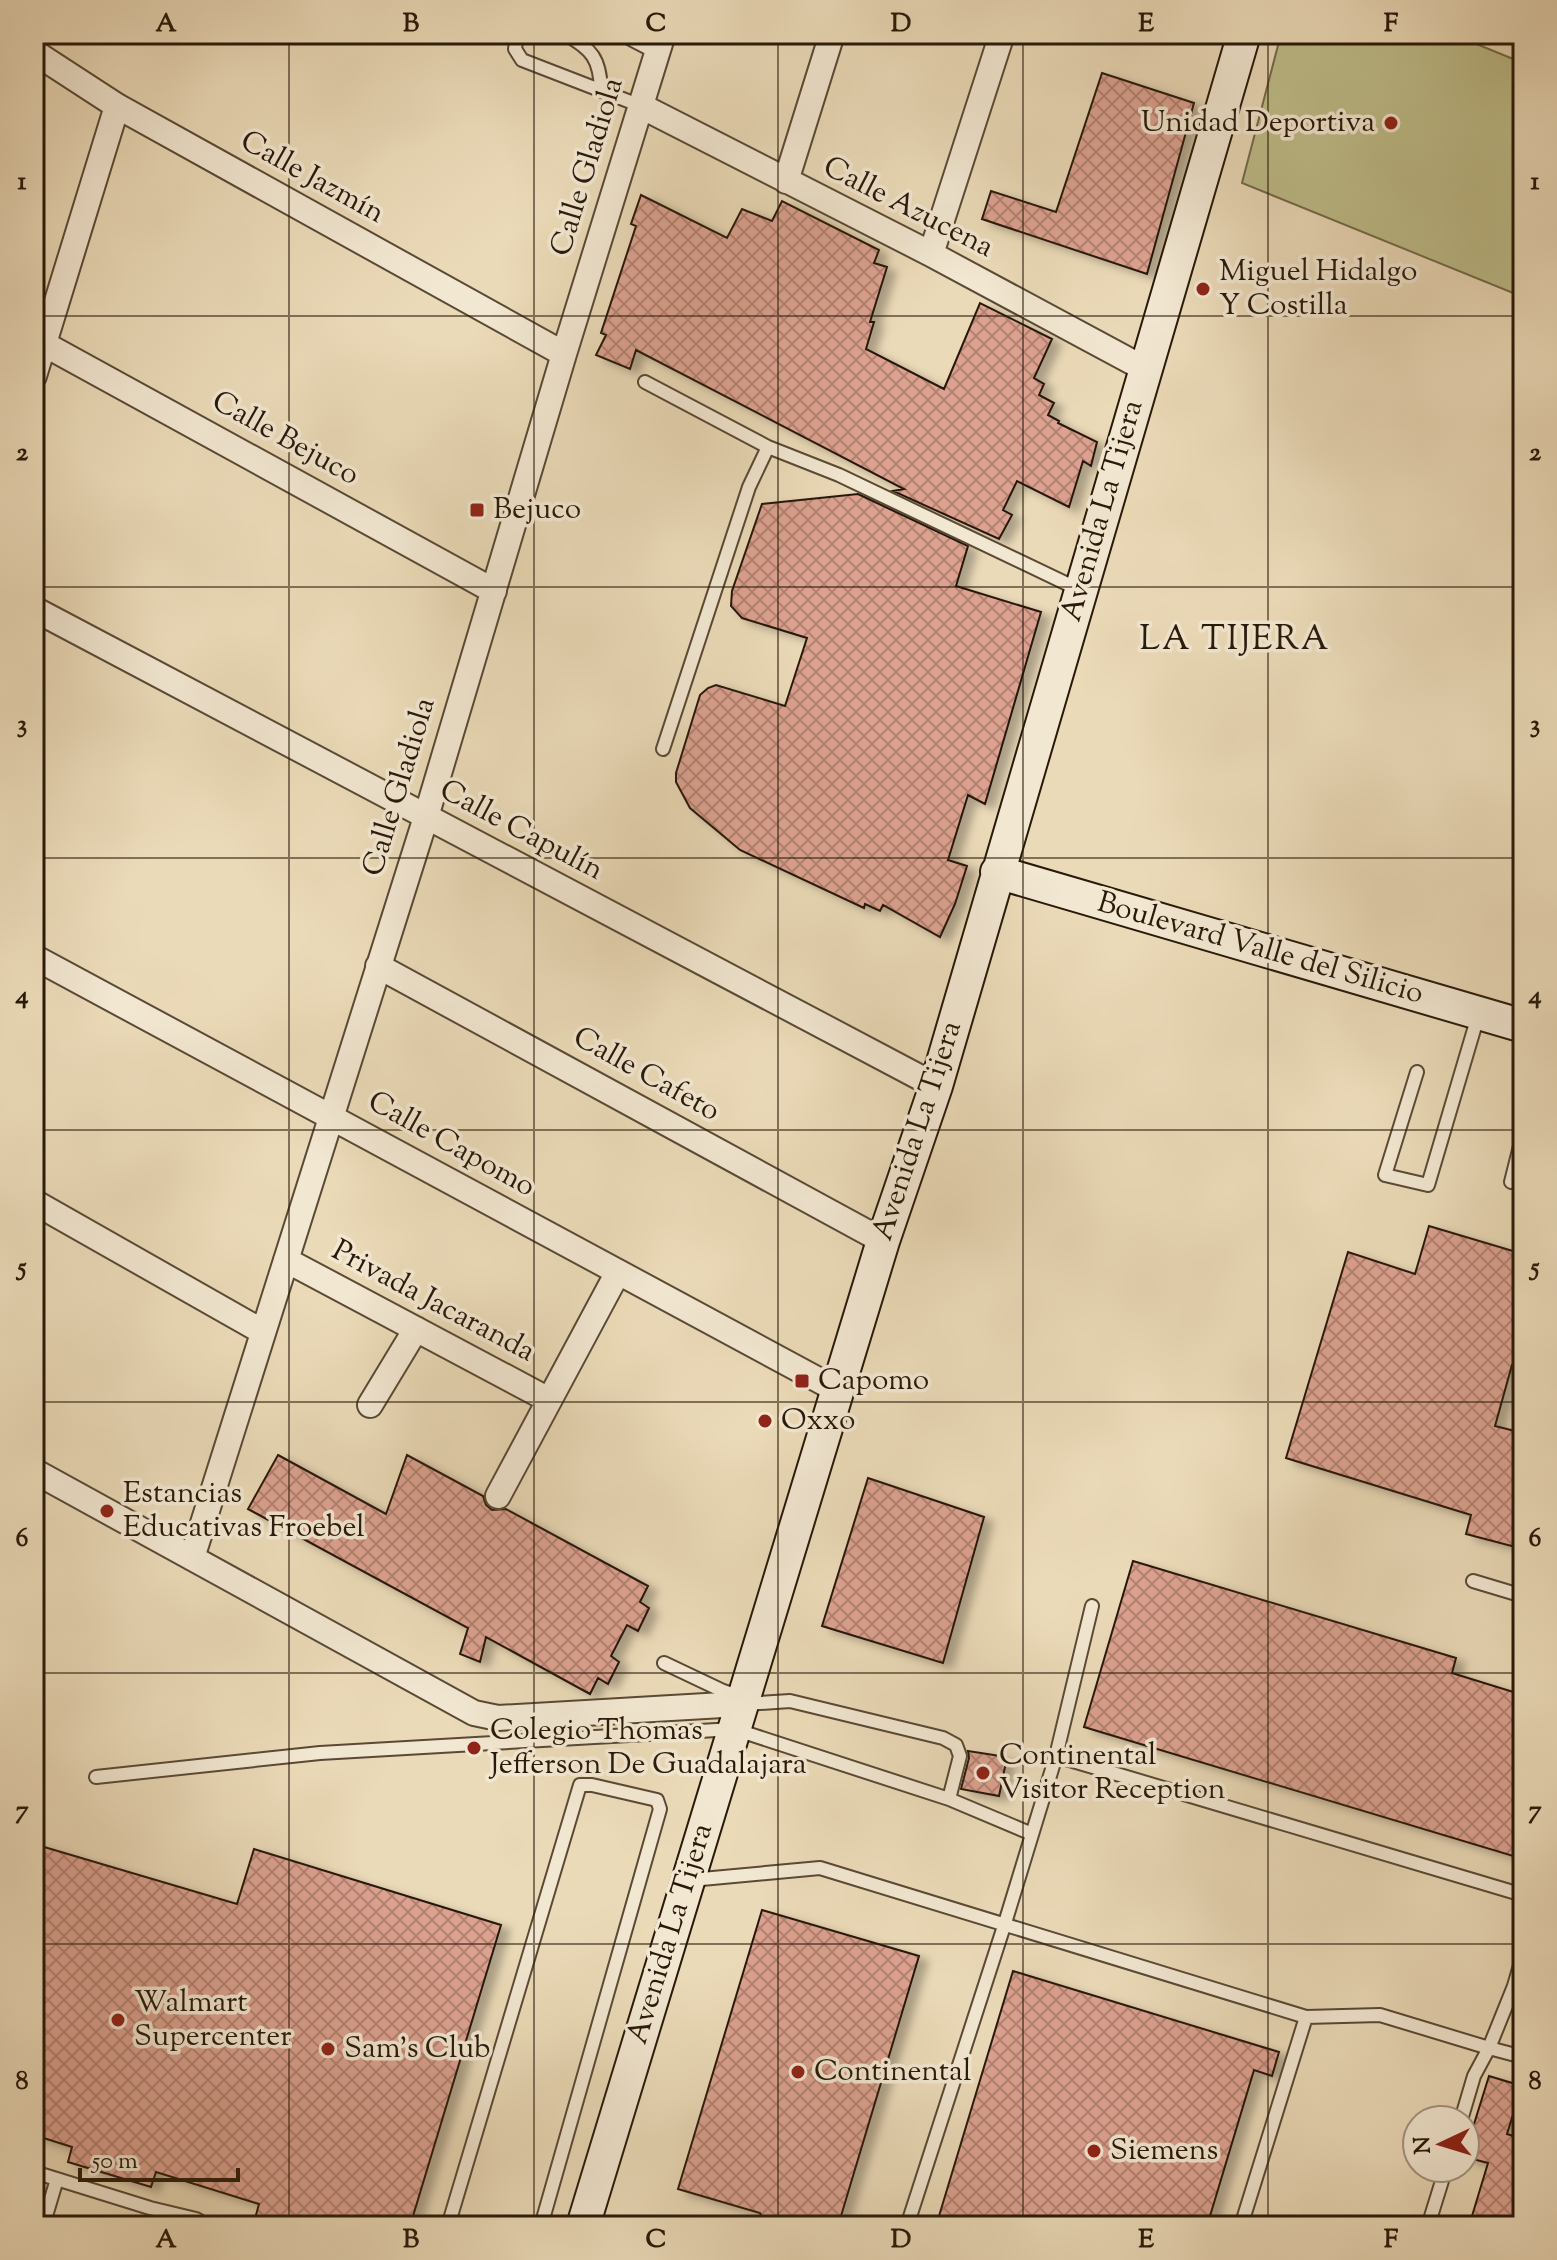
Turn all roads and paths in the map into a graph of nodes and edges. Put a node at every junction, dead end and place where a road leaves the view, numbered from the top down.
1 (517, 34) edge
2 (565, 34) edge
3 (634, 34) edge
4 (832, 34) edge
5 (1002, 34) edge
6 (1244, 34) edge
7 (661, 41) edge
8 (34, 52) edge
9 (601, 90) junction
10 (117, 106) junction
11 (641, 106) junction
12 (786, 181) junction
13 (931, 254) junction
14 (44, 344) junction
15 (564, 354) junction
16 (1145, 369) junction
17 (34, 376) edge
18 (645, 382) dead end
19 (768, 447) junction
20 (1080, 590) junction
21 (494, 591) junction
22 (34, 609) edge
23 (663, 749) dead end
24 (426, 817) junction
25 (997, 872) junction
26 (34, 957) edge
27 (378, 966) junction
28 (1479, 1013) junction
29 (1523, 1026) edge
30 (1417, 1072) dead end
31 (936, 1086) junction
32 (331, 1116) junction
33 (1523, 1134) edge
34 (1511, 1182) dead end
35 (34, 1202) edge
36 (883, 1241) junction
37 (286, 1260) junction
38 (618, 1272) junction
39 (416, 1329) junction
40 (263, 1332) junction
41 (837, 1390) junction
42 (549, 1400) junction
43 (370, 1405) dead end
44 (34, 1471) edge
45 (498, 1496) dead end
46 (192, 1558) junction
47 (1473, 1581) dead end
48 (1523, 1596) edge
49 (1092, 1606) dead end
50 (664, 1663) dead end
51 (739, 1710) junction
52 (1056, 1756) junction
53 (96, 1777) dead end
54 (949, 1799) junction
55 (1032, 1834) junction
56 (688, 1880) junction
57 (1523, 1895) edge
58 (1005, 1923) junction
59 (1523, 1955) edge
60 (1306, 2017) junction
61 (1489, 2048) junction
62 (1523, 2057) edge
63 (1466, 2104) edge
64 (34, 2172) edge
65 (57, 2179) junction
66 (1441, 2184) edge
67 (43, 2226) edge
68 (208, 2226) edge
69 (448, 2226) edge
70 (541, 2226) edge
71 (583, 2226) edge
72 (907, 2226) edge
73 (1241, 2226) edge
74 (1428, 2226) edge

1 - 9 lane
2 - 9 lane
3 - 7 street
4 - 12 street
5 - 13 street
6 - 16 main road, Avenida La Tijera
7 - 11 street, Calle Gladiola
8 - 10 street, Calle Jazmín
9 - 11 lane
10 - 14 street
10 - 15 street, Calle Jazmín
11 - 12 street, Calle Azucena
11 - 15 street, Calle Gladiola
12 - 13 street, Calle Azucena
13 - 16 street, Calle Azucena
14 - 17 street
14 - 21 street, Calle Bejuco
15 - 21 street, Calle Gladiola
16 - 20 main road, Avenida La Tijera
18 - 19 lane
19 - 20 lane
19 - 23 lane
20 - 25 main road, Avenida La Tijera
21 - 24 street, Calle Gladiola
22 - 24 street, Calle Capulín
24 - 27 street, Calle Gladiola
24 - 31 street, Calle Capulín
25 - 28 main road, Boulevard Valle del Silicio
25 - 31 main road, Avenida La Tijera
26 - 32 street, Calle Capomo
27 - 32 street, Calle Gladiola
27 - 36 street, Calle Cafeto
28 - 29 main road, Boulevard Valle del Silicio
28 - 30 lane
31 - 36 main road, Avenida La Tijera
32 - 37 street, Calle Gladiola
32 - 38 street, Calle Capomo
33 - 34 lane
35 - 40 street
36 - 41 main road, Avenida La Tijera
37 - 39 street, Privada Jacaranda
37 - 40 street, Calle Gladiola
38 - 41 street, Calle Capomo
38 - 42 street
39 - 42 street, Privada Jacaranda
39 - 43 street
40 - 46 street, Calle Gladiola
41 - 51 main road, Avenida La Tijera
42 - 45 street
44 - 46 street
46 - 51 street
47 - 48 lane
49 - 52 lane
50 - 51 lane
51 - 53 lane
51 - 54 lane
51 - 54 lane
51 - 56 main road, Avenida La Tijera
52 - 55 lane
52 - 57 lane
54 - 55 lane
55 - 58 lane
56 - 58 lane
56 - 71 main road, Avenida La Tijera
58 - 60 lane
58 - 72 lane
59 - 61 lane
60 - 61 lane
60 - 73 lane
61 - 62 lane
61 - 63 lane
64 - 65 lane
65 - 67 lane
65 - 68 lane
66 - 74 lane
69 - 70 lane

